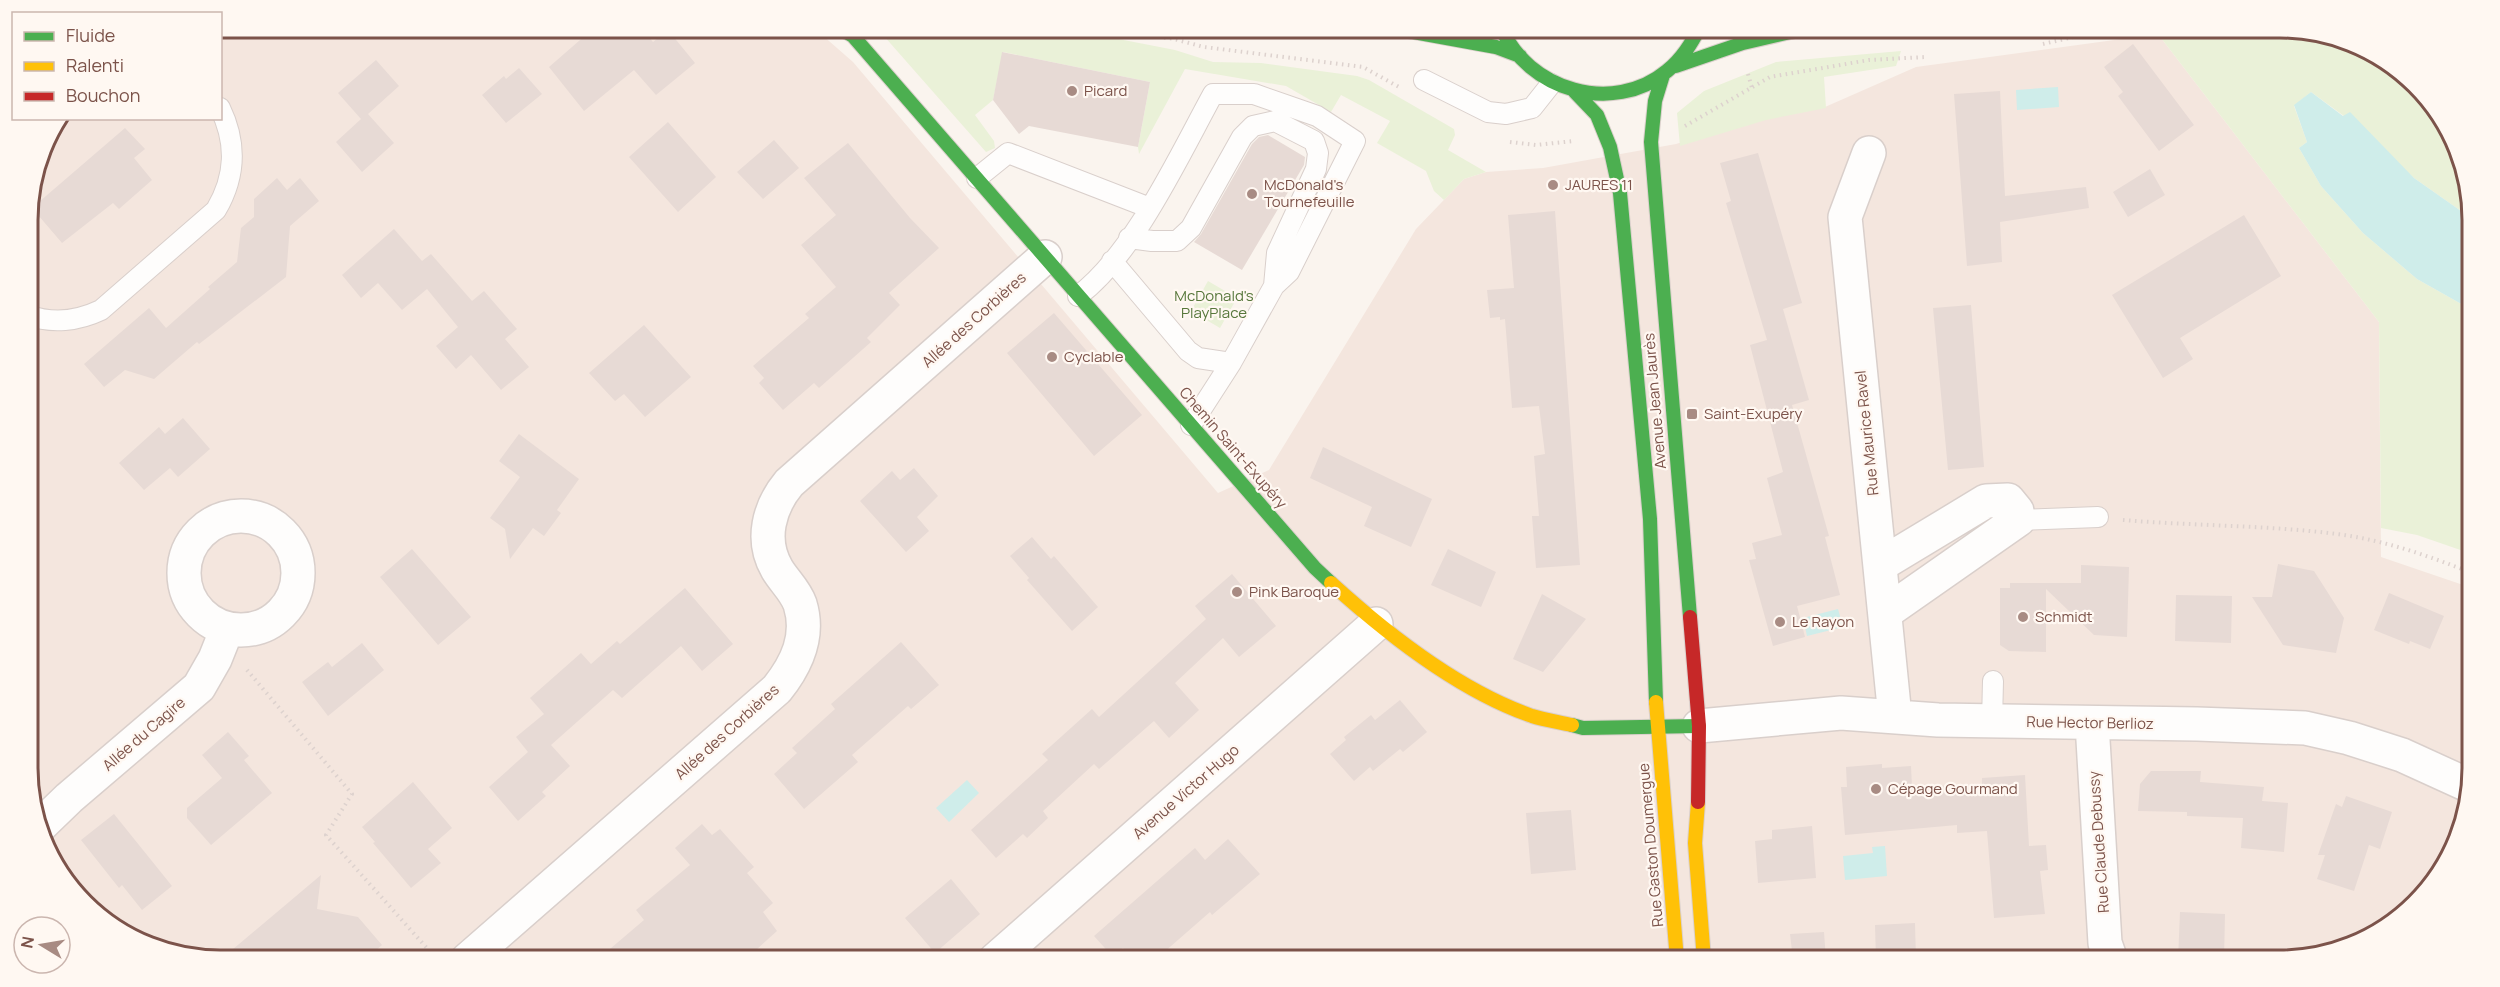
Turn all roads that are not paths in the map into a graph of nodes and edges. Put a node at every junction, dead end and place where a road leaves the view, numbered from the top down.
1 (855, 38) edge
2 (1446, 38) edge
3 (1508, 38) edge
4 (1696, 38) edge
5 (1765, 38) edge
6 (1520, 56) junction
7 (1676, 66) junction
8 (1663, 75) junction
9 (1424, 80) dead end
10 (1551, 84) junction
11 (1575, 92) junction
12 (222, 112) edge
13 (1869, 153) dead end
14 (977, 178) junction
15 (1150, 208) junction
16 (1129, 238) junction
17 (1045, 257) junction
18 (1112, 261) junction
19 (1274, 286) junction
20 (1078, 296) junction
21 (38, 316) edge
22 (1231, 363) junction
23 (1191, 425) junction
24 (2098, 517) road end
25 (2018, 520) junction
26 (1880, 565) junction
27 (1885, 613) junction
28 (1376, 624) junction
29 (227, 629) road end
30 (1993, 681) dead end
31 (1895, 717) junction
32 (1992, 722) junction
33 (2091, 723) junction
34 (1699, 726) junction
35 (1657, 728) junction
36 (2462, 782) edge
37 (46, 821) edge
38 (1676, 949) edge
39 (1703, 949) edge
40 (2107, 949) edge
41 (479, 950) edge
42 (1007, 950) edge

1 - 14 main road, Chemin Saint-Exupéry
2 - 6 main road
3 - 6 main road
4 - 7 main road
5 - 7 main road
6 - 10 main road
7 - 8 main road
8 - 11 main road
8 - 34 main road, Avenue Jean Jaurès
9 - 10 lane
10 - 11 main road
11 - 35 main road, Avenue Jean Jaurès
12 - 21 lane
13 - 26 street, Rue Maurice Ravel
14 - 15 lane
14 - 17 main road, Chemin Saint-Exupéry
15 - 16 lane
15 - 19 lane
16 - 18 lane
16 - 19 lane
17 - 20 main road, Chemin Saint-Exupéry
17 - 41 street, Allée des Corbières
18 - 20 lane
18 - 22 lane
19 - 22 lane
20 - 23 main road, Chemin Saint-Exupéry
22 - 23 lane
23 - 28 main road, Chemin Saint-Exupéry
24 - 25 lane
25 - 26 street
25 - 27 street
26 - 27 street, Rue Maurice Ravel
27 - 31 street, Rue Maurice Ravel
28 - 35 main road, Chemin Saint-Exupéry
28 - 42 street, Avenue Victor Hugo
29 - 37 street, Allée du Cagire
30 - 32 lane
31 - 32 street, Rue Hector Berlioz
31 - 34 street, Rue Hector Berlioz
32 - 33 street, Rue Hector Berlioz
33 - 36 street, Rue Hector Berlioz
33 - 40 street, Rue Claude Debussy
34 - 35 main road, Chemin Saint-Exupéry
34 - 39 main road
35 - 38 main road, Rue Gaston Doumergue

